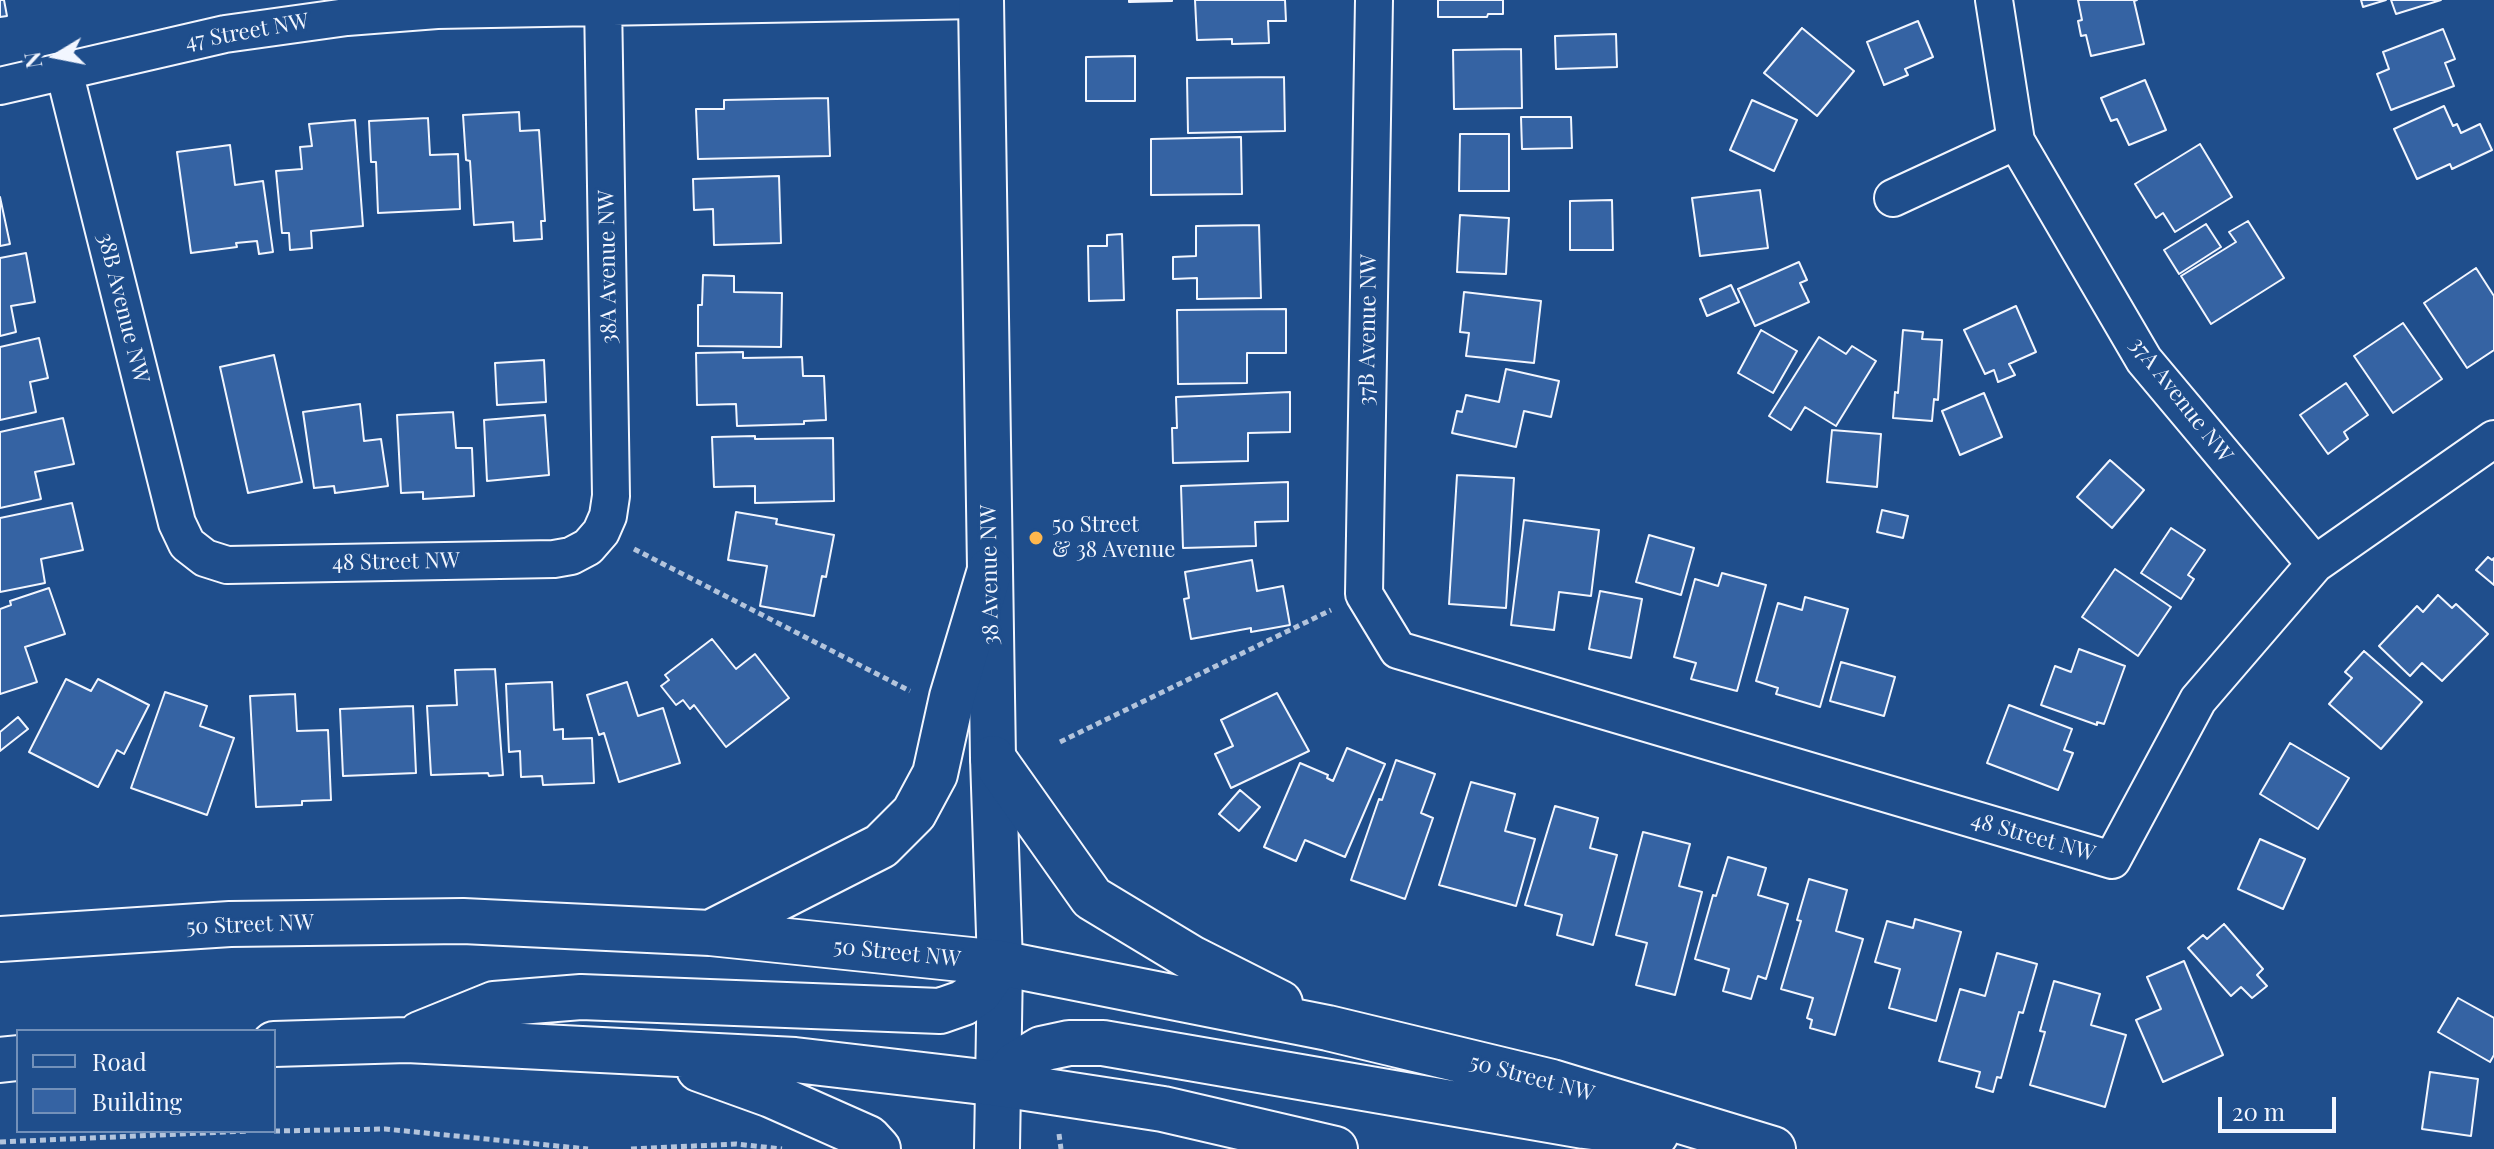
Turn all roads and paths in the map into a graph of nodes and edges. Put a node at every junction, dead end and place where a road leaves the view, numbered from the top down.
1 (979, 0) edge
2 (1374, 0) edge
3 (1994, 0) edge
4 (603, 3) edge
5 (64, 71) junction
6 (0, 86) edge
7 (2016, 141) junction
8 (1893, 198) dead end
9 (2494, 439) edge
10 (601, 532) junction
11 (187, 544) joint
12 (2315, 564) junction
13 (990, 570) junction
14 (1364, 594) junction
15 (919, 695) dead end
16 (1060, 742) dead end
17 (993, 758) junction
18 (710, 933) junction
19 (0, 939) edge
20 (1000, 963) junction
21 (1328, 1028) junction
22 (407, 1040) junction
23 (276, 1044) edge
24 (651, 1051) junction
25 (1000, 1084) junction
26 (276, 1131) edge
27 (204, 1133) edge
28 (0, 1142) edge
29 (1770, 1148) edge
30 (588, 1149) edge
31 (631, 1149) edge
32 (783, 1149) edge
33 (878, 1149) edge
34 (997, 1149) edge
35 (1335, 1149) edge

1 - 4 street, 47 Street NW
1 - 13 main road, 38 Avenue NW
2 - 14 street, 37B Avenue NW
3 - 7 street, 37A Avenue NW
4 - 5 street, 47 Street NW
4 - 10 street, 38A Avenue NW
5 - 6 street, 47 Street NW
5 - 11 street, 38B Avenue NW
7 - 8 street
7 - 12 street, 37A Avenue NW
9 - 12 street, 48 Street NW
10 - 11 street, 48 Street NW
10 - 15 path
12 - 14 street, 48 Street NW
13 - 17 main road, 38 Avenue NW
13 - 18 main road
14 - 16 path
17 - 20 main road, 38 Avenue NW
17 - 21 main road
18 - 19 main road, 50 Street NW
18 - 20 main road, 50 Street NW
20 - 21 main road, 50 Street NW
20 - 22 main road
20 - 25 main road, 38 Avenue NW
21 - 29 main road, 50 Street NW
22 - 23 main road
22 - 24 main road
24 - 25 main road
24 - 33 main road
25 - 29 main road
25 - 34 main road, 38 Avenue NW
25 - 35 main road
26 - 30 path
27 - 28 path
31 - 32 path

